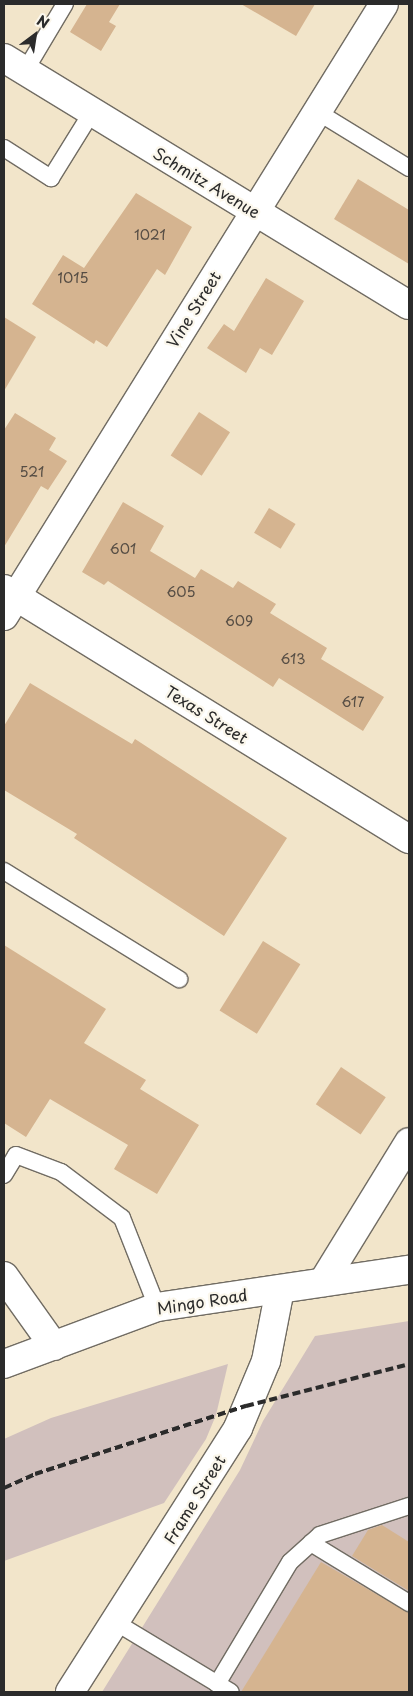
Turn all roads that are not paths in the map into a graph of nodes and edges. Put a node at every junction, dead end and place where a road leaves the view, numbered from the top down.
1 (65, 4) edge
2 (384, 4) edge
3 (14, 65) edge
4 (316, 111) junction
5 (92, 112) junction
6 (4, 148) edge
7 (409, 168) edge
8 (254, 210) junction
9 (409, 305) edge
10 (8, 600) edge
11 (409, 839) edge
12 (4, 871) edge
13 (179, 979) dead end
14 (409, 1142) edge
15 (4, 1174) edge
16 (409, 1270) edge
17 (4, 1276) edge
18 (323, 1282) junction
19 (280, 1289) junction
20 (157, 1308) junction
21 (54, 1346) junction
22 (4, 1364) edge
23 (409, 1506) edge
24 (311, 1543) junction
25 (409, 1602) edge
26 (115, 1622) junction
27 (224, 1688) edge
28 (70, 1692) edge

1 - 3 lane
2 - 4 street, Vine Street
3 - 5 street, Schmitz Avenue
4 - 7 lane
4 - 8 street, Vine Street
5 - 6 lane
5 - 8 street, Schmitz Avenue
8 - 9 street, Schmitz Avenue
8 - 10 street, Vine Street
10 - 11 street, Texas Street
12 - 13 lane
14 - 18 street
15 - 20 lane
16 - 18 street, Mingo Road
17 - 21 street
18 - 19 street, Mingo Road
19 - 20 street, Mingo Road
19 - 26 street, Frame Street
20 - 21 street, Mingo Road
21 - 22 street, Mingo Road
23 - 24 lane
24 - 25 lane
24 - 27 lane
26 - 27 lane
26 - 28 street, Frame Street

